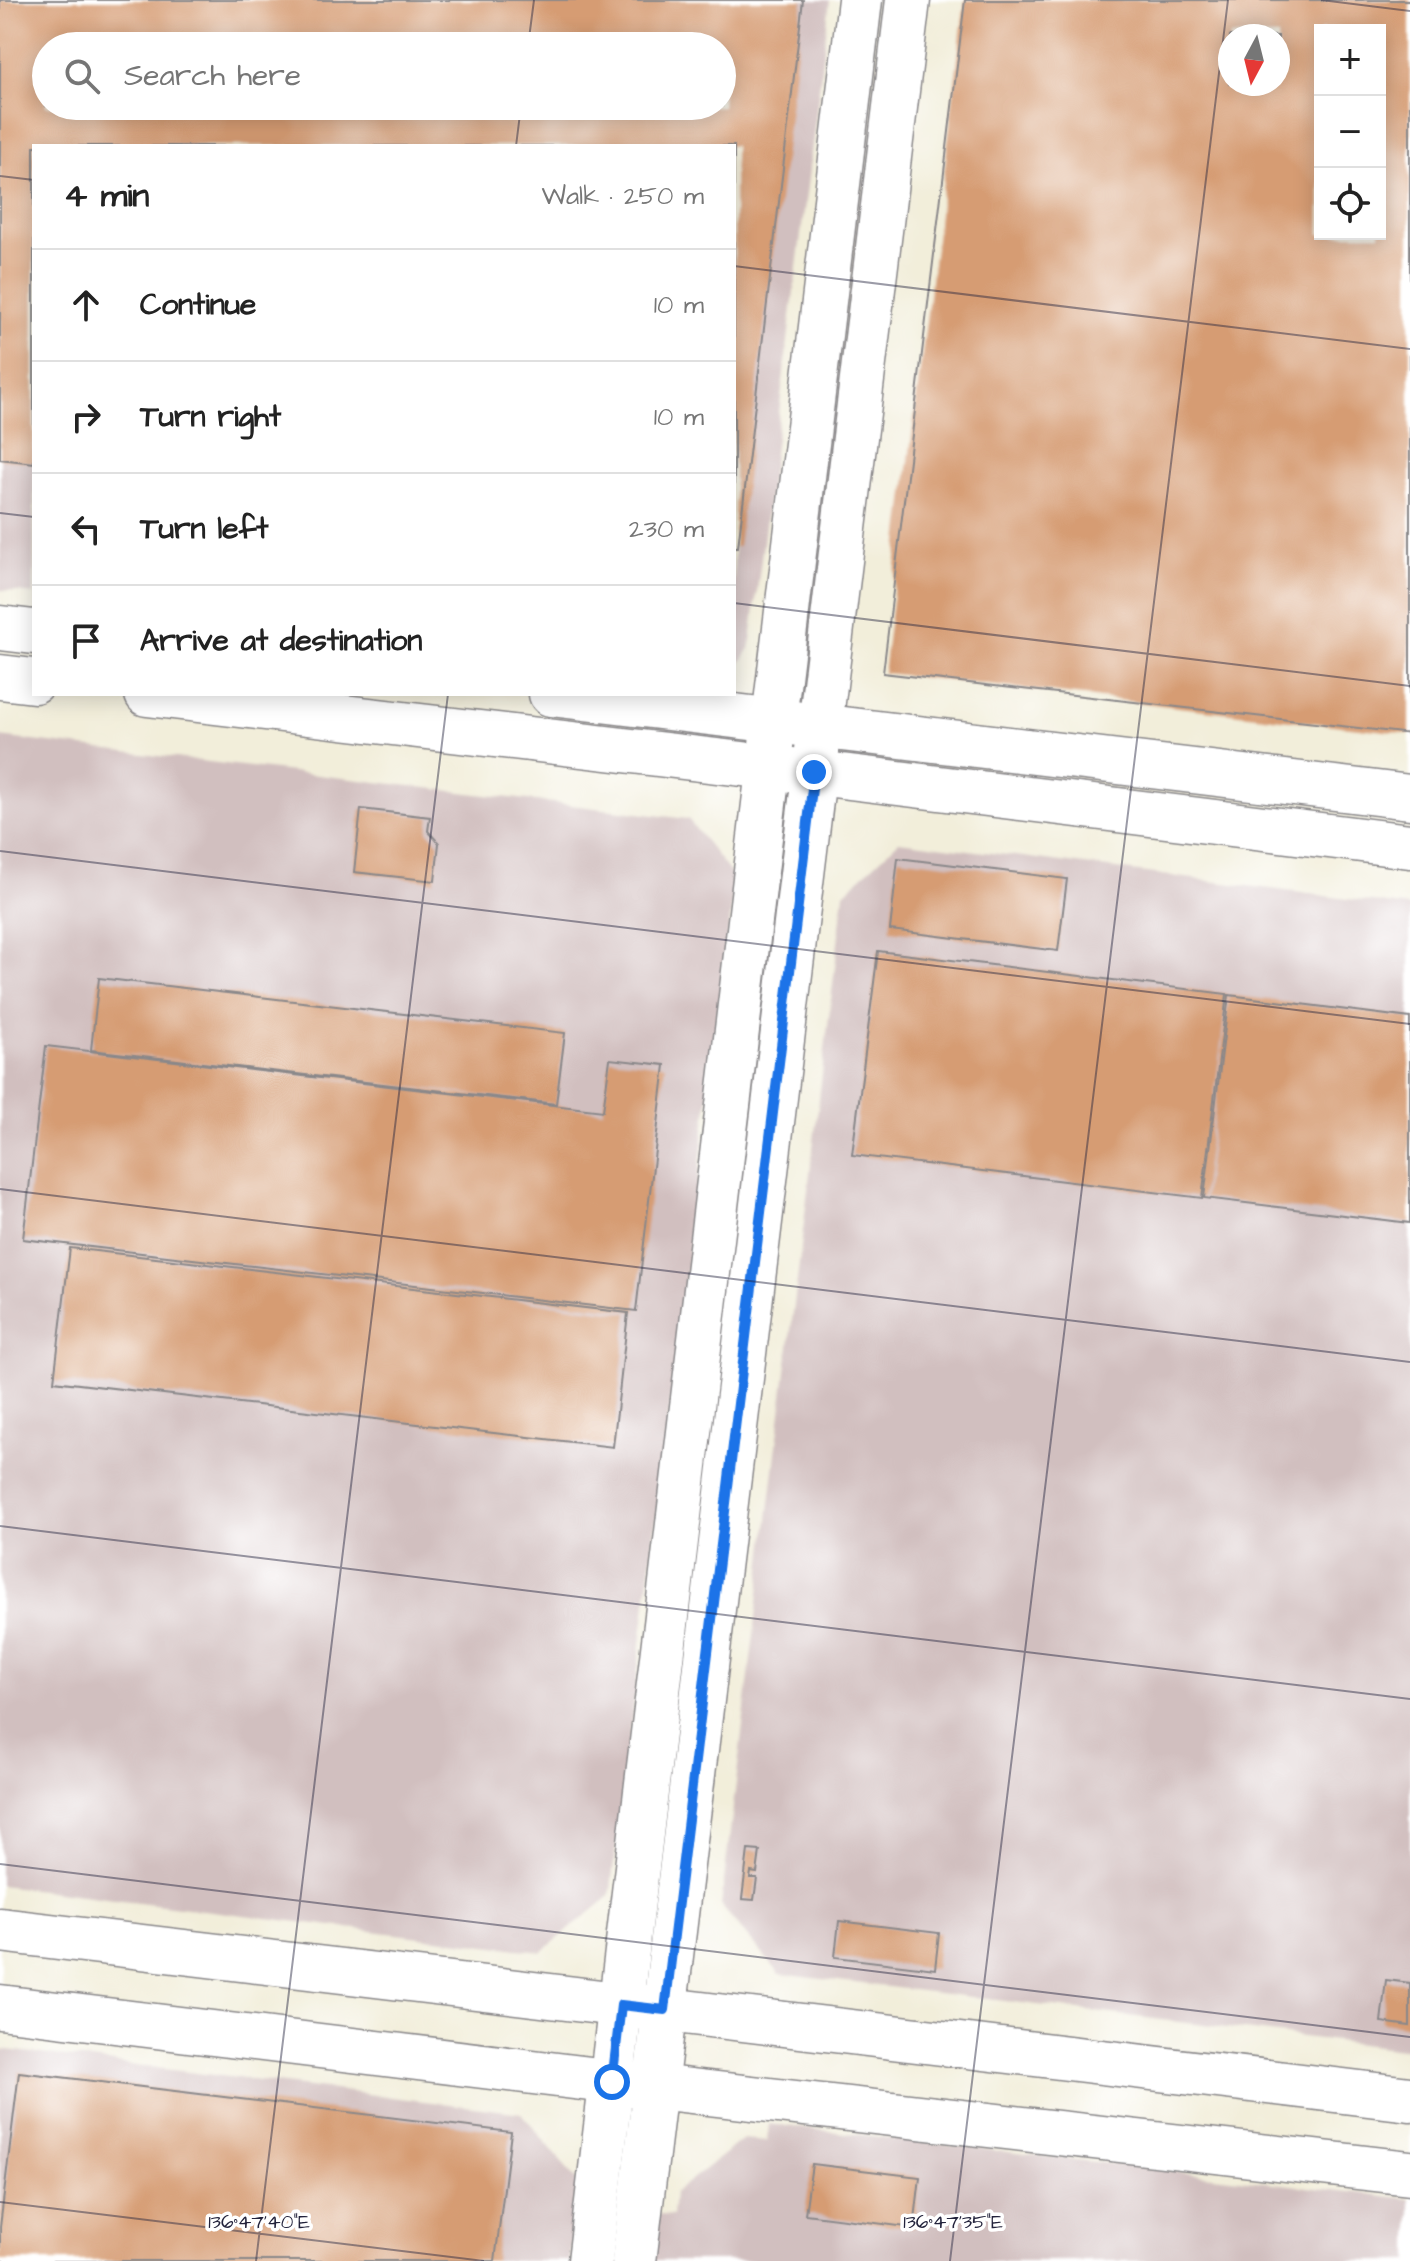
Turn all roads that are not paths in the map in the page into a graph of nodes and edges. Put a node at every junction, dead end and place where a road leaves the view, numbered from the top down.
1 (860, 0) edge
2 (908, 0) edge
3 (0, 628) edge
4 (32, 632) edge
5 (0, 677) edge
6 (32, 681) edge
7 (164, 696) edge
8 (568, 696) edge
9 (774, 721) junction
10 (820, 726) junction
11 (768, 767) junction
12 (814, 772) junction
13 (1410, 797) edge
14 (1410, 846) edge
15 (0, 1930) edge
16 (621, 2005) junction
17 (0, 2007) edge
18 (665, 2010) junction
19 (612, 2082) junction
20 (656, 2087) junction
21 (1410, 2099) edge
22 (1410, 2173) edge
23 (590, 2261) edge
24 (634, 2261) edge

1 - 9 street
2 - 10 street
3 - 4 street
5 - 6 street
7 - 11 street
8 - 9 street
9 - 10 street
9 - 11 street
10 - 12 street
10 - 13 street
11 - 12 street
11 - 16 street
12 - 14 street
12 - 18 street
15 - 16 street
16 - 18 street
16 - 19 street
17 - 19 street
18 - 20 street
18 - 21 street
19 - 20 street
19 - 23 street
20 - 22 street
20 - 24 street

